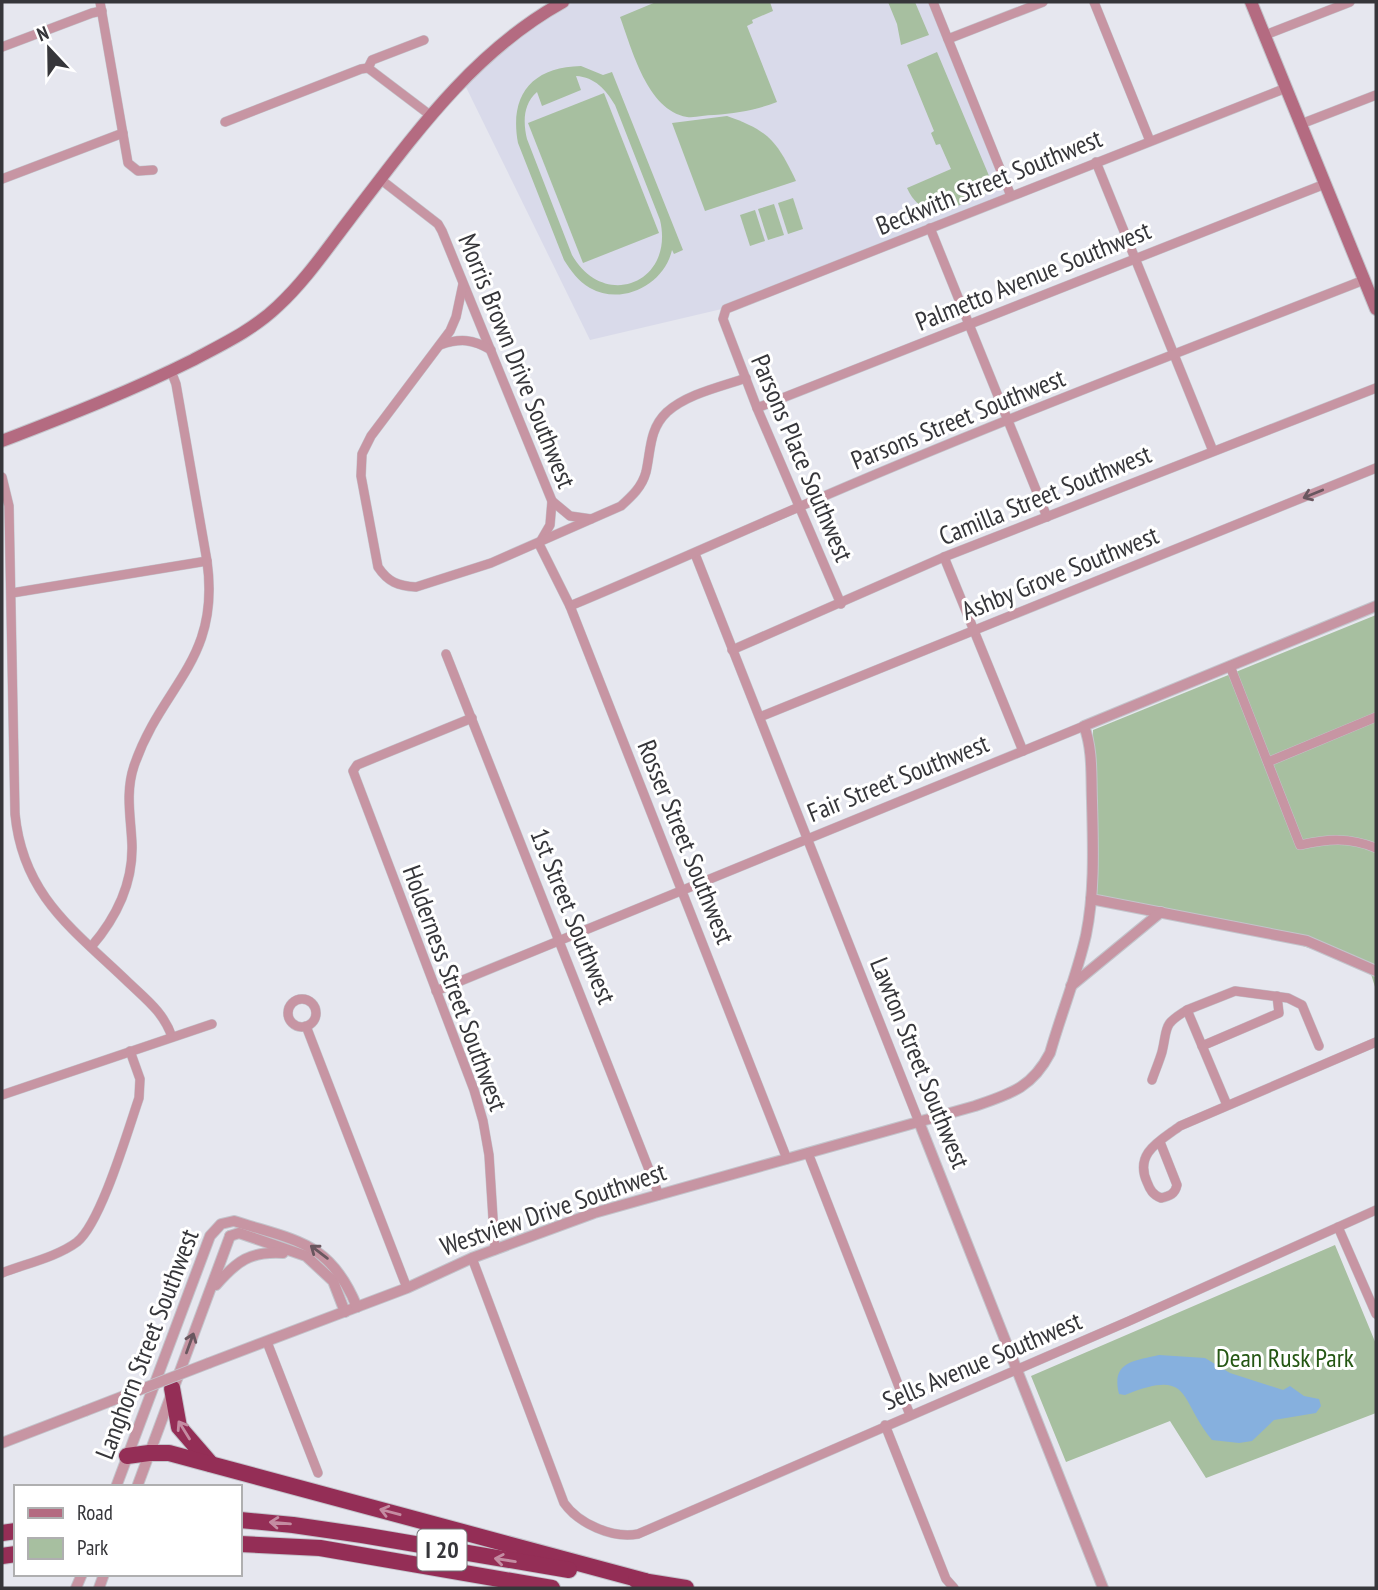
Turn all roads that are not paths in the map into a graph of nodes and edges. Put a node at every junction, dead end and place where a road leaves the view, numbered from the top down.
1 (563, 2) edge
2 (933, 2) edge
3 (1043, 2) edge
4 (1094, 2) edge
5 (1251, 2) edge
6 (1350, 2) edge
7 (101, 6) edge
8 (1265, 34) junction
9 (948, 39) junction
10 (424, 40) dead end
11 (2, 47) edge
12 (368, 68) junction
13 (1286, 88) junction
14 (1376, 95) edge
15 (430, 115) junction
16 (225, 122) dead end
17 (1301, 124) junction
18 (123, 133) junction
19 (1150, 141) junction
20 (1096, 162) junction
21 (153, 170) dead end
22 (2, 178) edge
23 (380, 179) junction
24 (1325, 184) junction
25 (1011, 196) junction
26 (930, 228) junction
27 (1135, 258) junction
28 (1364, 280) junction
29 (464, 283) junction
30 (1376, 309) edge
31 (969, 324) junction
32 (726, 328) joint
33 (440, 345) junction
34 (491, 350) junction
35 (1175, 355) junction
36 (171, 371) junction
37 (746, 378) junction
38 (1376, 388) edge
39 (757, 408) junction
40 (1008, 421) junction
41 (2, 441) edge
42 (1213, 451) junction
43 (1376, 468) edge
44 (2, 477) edge
45 (552, 502) junction
46 (799, 507) junction
47 (1047, 517) junction
48 (593, 519) junction
49 (539, 544) junction
50 (695, 554) junction
51 (944, 557) junction
52 (207, 561) junction
53 (12, 593) junction
54 (841, 604) junction
55 (570, 606) junction
56 (1376, 607) edge
57 (974, 631) junction
58 (732, 650) junction
59 (446, 654) dead end
60 (1230, 666) junction
61 (760, 717) junction
62 (1376, 717) edge
63 (472, 718) junction
64 (1084, 726) junction
65 (1023, 751) junction
66 (1268, 762) junction
67 (807, 839) junction
68 (1376, 848) edge
69 (682, 890) junction
70 (1091, 899) junction
71 (1161, 912) junction
72 (560, 940) junction
73 (91, 947) junction
74 (1376, 971) edge
75 (1071, 986) junction
76 (436, 991) junction
77 (1278, 996) junction
78 (1187, 1010) junction
79 (212, 1024) dead end
80 (306, 1026) dead end
81 (172, 1037) junction
82 (1376, 1042) edge
83 (1202, 1046) junction
84 (1319, 1046) dead end
85 (130, 1051) junction
86 (1152, 1080) dead end
87 (2, 1095) edge
88 (1227, 1105) junction
89 (919, 1122) junction
90 (1160, 1142) junction
91 (808, 1153) junction
92 (787, 1159) junction
93 (659, 1195) junction
94 (1376, 1210) edge
95 (221, 1224) junction
96 (1338, 1227) junction
97 (230, 1236) junction
98 (495, 1250) junction
99 (296, 1253) junction
100 (472, 1258) junction
101 (2, 1273) edge
102 (407, 1288) junction
103 (209, 1292) junction
104 (357, 1307) junction
105 (345, 1312) junction
106 (1376, 1314) edge
107 (267, 1342) junction
108 (1017, 1368) junction
109 (172, 1388) junction
110 (909, 1415) junction
111 (886, 1425) junction
112 (2, 1443) edge
113 (149, 1453) junction
114 (127, 1456) junction
115 (211, 1464) junction
116 (318, 1473) dead end
117 (117, 1485) edge
118 (138, 1485) edge
119 (242, 1520) edge
120 (242, 1544) edge
121 (645, 1581) junction
122 (552, 1588) edge
123 (686, 1588) edge
124 (954, 1588) edge
125 (1103, 1588) edge

1 - 15 main road
2 - 9 street
3 - 9 street
4 - 19 street
5 - 8 main road
6 - 8 street
7 - 11 street
7 - 18 street
8 - 13 main road
9 - 25 street
10 - 12 street
12 - 15 street
12 - 16 street
13 - 17 main road
13 - 19 street, Beckwith Street Southwest
14 - 17 street
15 - 23 main road
17 - 24 main road
18 - 21 street
18 - 22 street
19 - 20 street, Beckwith Street Southwest
20 - 25 street, Beckwith Street Southwest
20 - 27 street
23 - 29 street, Morris Brown Drive Southwest
23 - 36 main road
24 - 27 street, Palmetto Avenue Southwest
24 - 28 main road
25 - 26 street, Beckwith Street Southwest
26 - 31 street
26 - 32 street, Beckwith Street Southwest
27 - 31 street, Palmetto Avenue Southwest
27 - 35 street
28 - 30 main road
28 - 35 street, Parsons Street Southwest
29 - 33 street
29 - 34 street, Morris Brown Drive Southwest
31 - 39 street, Palmetto Avenue Southwest
31 - 40 street
32 - 37 street, Parsons Place Southwest
33 - 34 street
33 - 49 street
34 - 45 street, Morris Brown Drive Southwest
35 - 40 street, Parsons Street Southwest
35 - 42 street
36 - 41 main road
36 - 52 street
37 - 39 street, Parsons Place Southwest
37 - 48 street
38 - 42 street, Camilla Street Southwest
39 - 46 street, Parsons Place Southwest
40 - 46 street, Parsons Street Southwest
40 - 47 street
42 - 47 street, Camilla Street Southwest
43 -> 57 street, Ashby Grove Southwest
44 - 53 street
45 - 48 street
45 - 49 street, Morris Brown Drive Southwest
46 - 50 street, Parsons Street Southwest
46 - 54 street, Parsons Place Southwest
47 - 51 street, Camilla Street Southwest
48 - 49 street
49 - 55 street, Rosser Street Southwest
50 - 55 street, Parsons Street Southwest
50 - 58 street, Lawton Street Southwest
51 - 54 street, Camilla Street Southwest
51 - 57 street
52 - 53 street
52 - 73 street
53 - 73 street
54 - 58 street, Camilla Street Southwest
55 - 69 street, Rosser Street Southwest
56 - 60 street, Fair Street Southwest
57 - 61 street, Ashby Grove Southwest
57 - 65 street
58 - 61 street, Lawton Street Southwest
59 - 63 street, 1st Street Southwest
60 - 64 street, Fair Street Southwest
60 - 66 street
61 - 67 street, Lawton Street Southwest
62 - 66 street
63 - 72 street, 1st Street Southwest
63 - 76 street, Holderness Street Southwest
64 - 65 street, Fair Street Southwest
64 - 70 street, Westview Drive Southwest
65 - 67 street, Fair Street Southwest
66 - 68 street
67 - 69 street, Fair Street Southwest
67 - 89 street, Lawton Street Southwest
69 - 72 street, Fair Street Southwest
69 - 92 street, Rosser Street Southwest
70 - 71 street
70 - 75 street, Westview Drive Southwest
71 - 74 street
71 - 75 street
72 - 76 street, Fair Street Southwest
72 - 93 street, 1st Street Southwest
73 - 81 street
75 - 89 street, Westview Drive Southwest
76 - 98 street, Holderness Street Southwest
77 - 78 street
77 - 83 street
77 - 84 street
78 - 83 street
78 - 86 street
79 - 81 street
80 - 102 street
81 - 85 street
82 - 88 street
83 - 88 street
85 - 87 street
85 - 101 street
88 - 90 street
89 - 91 street, Westview Drive Southwest
89 - 108 street, Lawton Street Southwest
90 - 90 street
91 - 92 street, Westview Drive Southwest
91 - 110 street
92 - 93 street, Westview Drive Southwest
93 - 98 street, Westview Drive Southwest
94 - 96 street, Sells Avenue Southwest
95 - 97 street
104 -> 95 street, Langhorn Street Southwest
95 - 114 street, Langhorn Street Southwest
96 - 106 street
96 - 108 street, Sells Avenue Southwest
97 - 99 street, Langhorn Street Southwest
97 - 103 street, Langhorn Street Southwest
98 - 100 street, Westview Drive Southwest
99 - 103 street
99 - 105 street, Langhorn Street Southwest
100 - 102 street, Westview Drive Southwest
100 - 111 street, Sells Avenue Southwest
102 - 104 street, Westview Drive Southwest
109 -> 103 street, Langhorn Street Southwest
104 - 105 street, Westview Drive Southwest
105 - 107 street, Westview Drive Southwest
107 - 112 street, Westview Drive Southwest, bridge
107 - 116 street
108 - 110 street, Sells Avenue Southwest
108 - 125 street, Lawton Street Southwest
109 - 113 street, Langhorn Street Southwest
115 -> 109 highway
110 - 111 street, Sells Avenue Southwest
111 - 124 street
113 - 114 highway
113 - 115 highway
113 - 118 street, Langhorn Street Southwest
114 - 117 street, Langhorn Street Southwest
121 -> 115 highway
121 -> 119 highway, I 20
120 - 122 highway, I 20
121 - 123 highway, I 20

